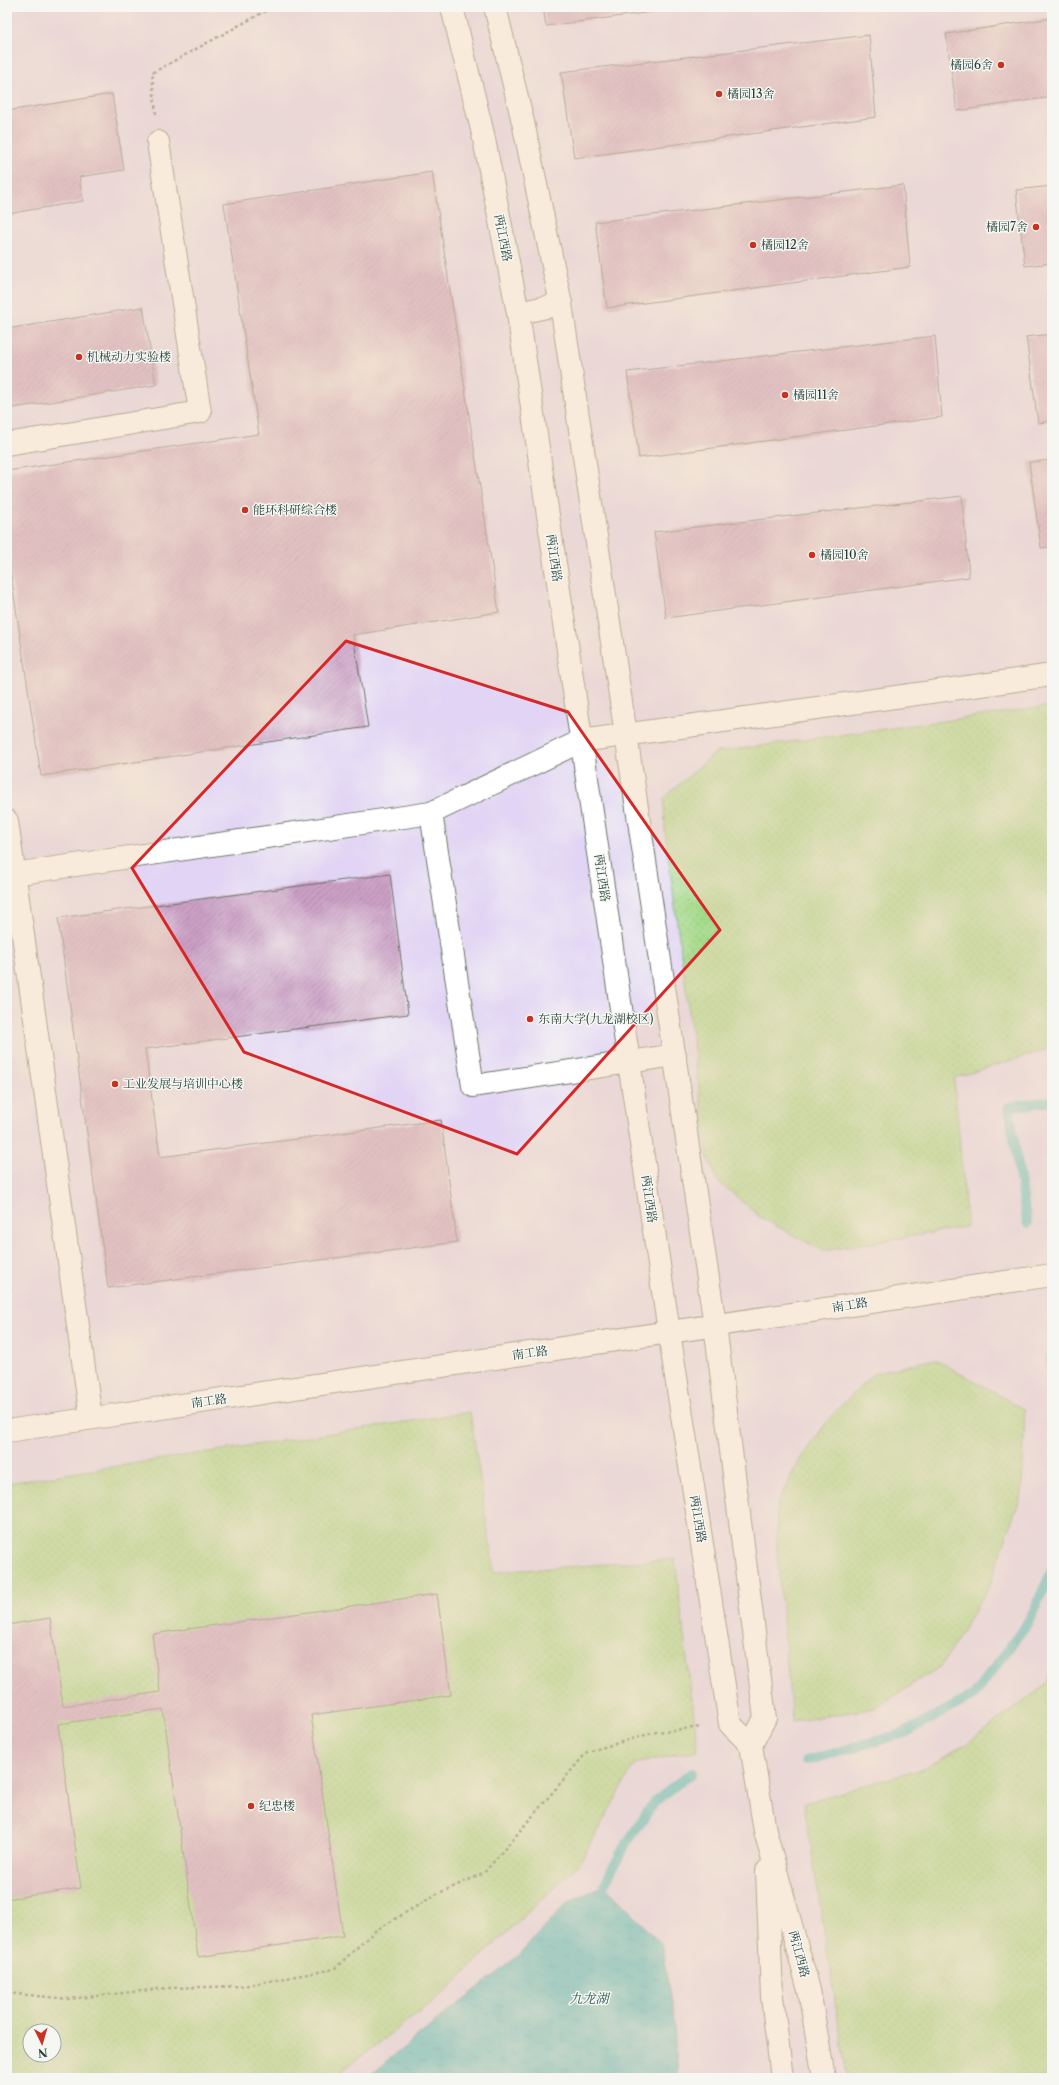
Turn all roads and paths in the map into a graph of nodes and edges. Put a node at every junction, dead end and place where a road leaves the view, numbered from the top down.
1 (274, 7) edge
2 (452, 7) edge
3 (495, 7) edge
4 (158, 142) joint
5 (561, 304) junction
6 (518, 313) junction
7 (7, 444) edge
8 (1052, 675) edge
9 (626, 734) junction
10 (581, 740) junction
11 (431, 813) junction
12 (7, 821) edge
13 (11, 875) edge
14 (675, 1055) junction
15 (629, 1062) junction
16 (1052, 1274) edge
17 (715, 1325) junction
18 (669, 1332) junction
19 (91, 1418) junction
20 (7, 1431) edge
21 (730, 1724) junction
22 (751, 1744) junction
23 (765, 1832) junction
24 (7, 1993) edge
25 (782, 2078) edge
26 (824, 2078) edge

1 - 4 path
2 - 6 street, 两江西路
3 - 5 street
4 - 7 street
5 - 6 street
5 - 9 street
6 - 10 street, 两江西路
8 - 9 street
9 - 10 street
9 - 14 street
10 - 11 street
10 - 15 street, 两江西路
11 - 13 street
11 - 15 street
12 - 13 street
13 - 19 street
14 - 15 street
14 - 17 street
15 - 18 street, 两江西路
16 - 17 street, 南工路
17 - 18 street, 南工路
17 - 22 street
18 - 19 street, 南工路
18 - 21 street, 两江西路
19 - 20 street, 南工路
21 - 22 street
21 - 24 path
22 - 23 street, 两江西路
23 - 25 street, 两江西路
23 - 26 street, 两江西路

